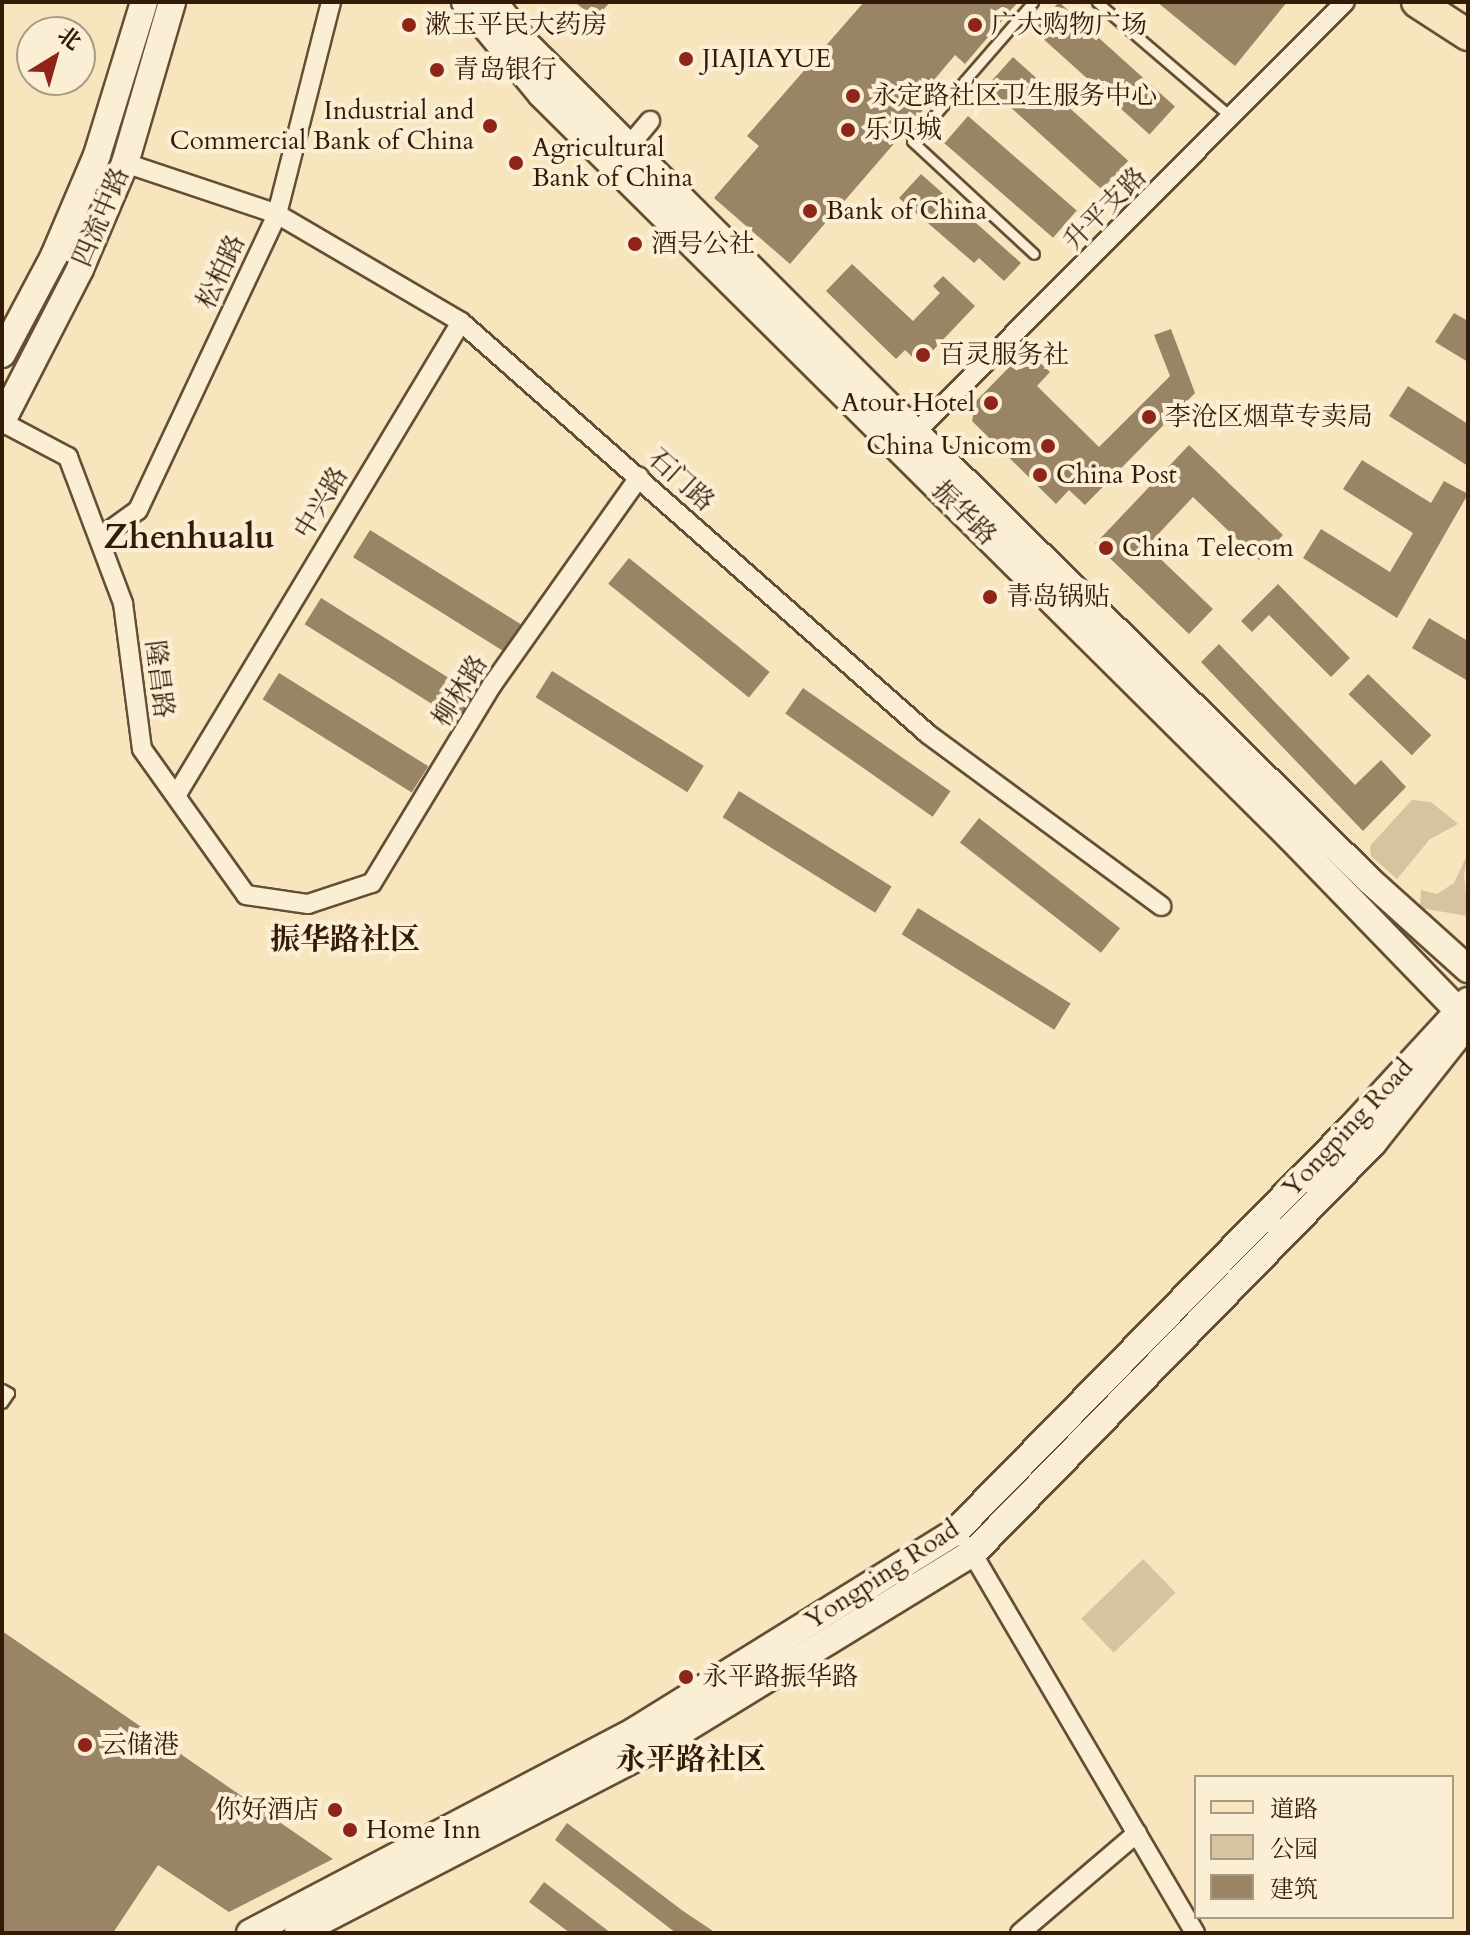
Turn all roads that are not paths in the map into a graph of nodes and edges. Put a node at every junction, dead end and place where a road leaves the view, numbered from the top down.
1 (144, 2) edge
2 (172, 2) edge
3 (331, 2) edge
4 (465, 2) edge
5 (494, 2) edge
6 (1033, 2) edge
7 (1097, 2) edge
8 (1345, 2) edge
9 (1417, 2) edge
10 (1468, 35) edge
11 (1231, 117) junction
12 (650, 121) dead end
13 (629, 146) junction
14 (125, 163) junction
15 (277, 214) junction
16 (1034, 254) dead end
17 (461, 322) junction
18 (2, 354) edge
19 (2, 422) edge
20 (908, 441) junction
21 (639, 477) junction
22 (102, 536) junction
23 (177, 794) junction
24 (308, 904) joint
25 (1161, 906) dead end
26 (1429, 936) junction
27 (1468, 939) edge
28 (1468, 969) edge
29 (1465, 1014) edge
30 (2, 1389) edge
31 (2, 1403) edge
32 (954, 1533) junction
33 (974, 1552) junction
34 (1137, 1833) junction
35 (250, 1933) edge
36 (298, 1933) edge
37 (1020, 1933) edge
38 (1195, 1933) edge

1 - 18 main road, 四流中路
2 - 14 main road, 四流中路
3 - 15 street, 松柏路
4 - 20 main road, 振华路
5 - 13 main road, 振华路
6 - 16 lane
7 - 11 lane
8 - 11 street, 升平支路
9 - 10 main road
11 - 20 street, 升平支路
12 - 13 street
13 - 20 main road, 振华路
14 - 15 street, 石门路
14 - 19 main road, 四流中路
15 - 17 street, 石门路
15 - 22 street, 松柏路
17 - 21 street, 石门路
17 - 23 street, 中兴路
19 - 22 street, 隆昌路
20 - 26 main road, 振华路
20 - 29 main road, 振华路
21 - 24 street, 柳林路
21 - 25 street, 石门路
22 - 23 street, 隆昌路
23 - 24 street, 隆昌路
26 - 27 main road
26 - 28 main road, 振华路
29 - 32 main road, Yongping Road
29 - 33 main road, Yongping Road
30 - 31 lane
32 - 33 street
32 - 35 main road, Yongping Road
33 - 34 street
33 - 36 main road, Yongping Road
34 - 37 street
34 - 38 street

